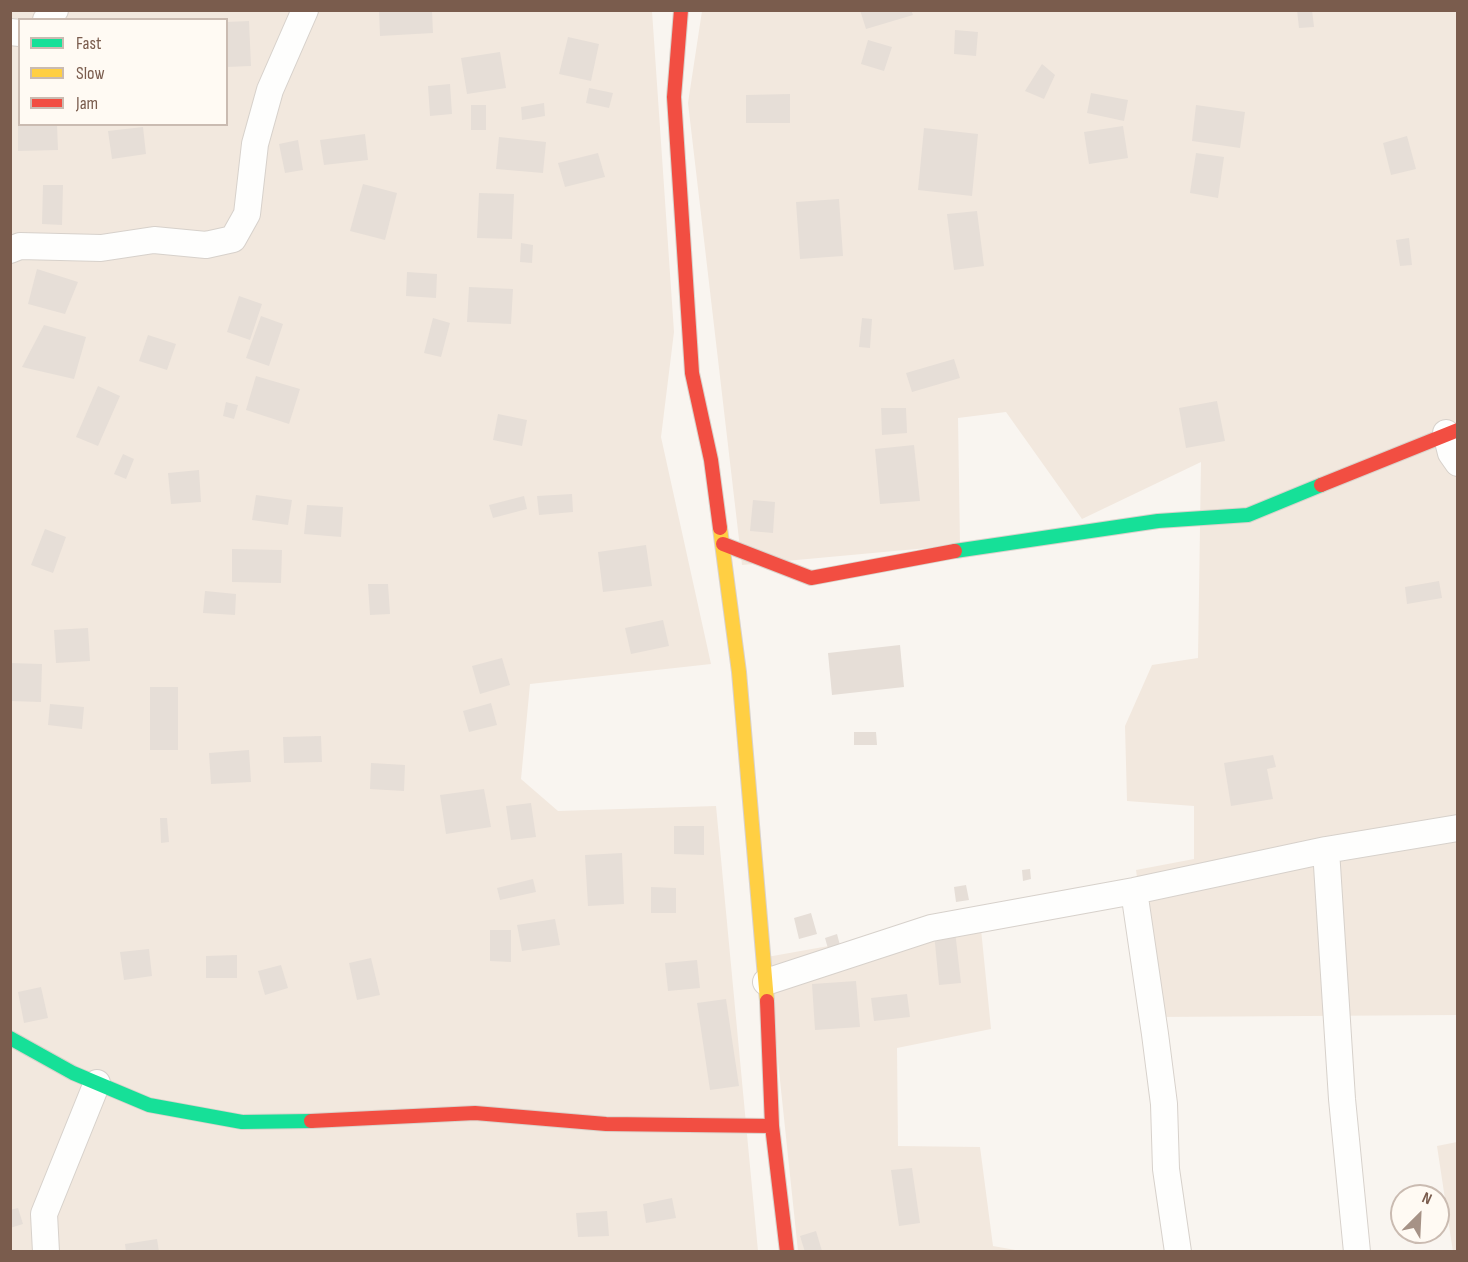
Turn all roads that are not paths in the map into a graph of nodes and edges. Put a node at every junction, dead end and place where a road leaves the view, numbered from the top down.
1 (305, 10) edge
2 (681, 10) edge
3 (10, 250) edge
4 (1452, 431) edge
5 (1458, 463) edge
6 (723, 544) junction
7 (1458, 828) edge
8 (1326, 850) junction
9 (1134, 891) junction
10 (766, 982) junction
11 (10, 1038) edge
12 (97, 1083) junction
13 (772, 1126) junction
14 (46, 1251) edge
15 (787, 1251) edge
16 (1178, 1251) edge
17 (1357, 1251) edge

1 - 3 street
2 - 6 street
4 - 5 street
4 - 6 street
6 - 10 street
7 - 8 street
8 - 9 street
8 - 17 street
9 - 10 street
9 - 16 street
10 - 13 street
11 - 12 street
12 - 13 street
12 - 14 street
13 - 15 street

